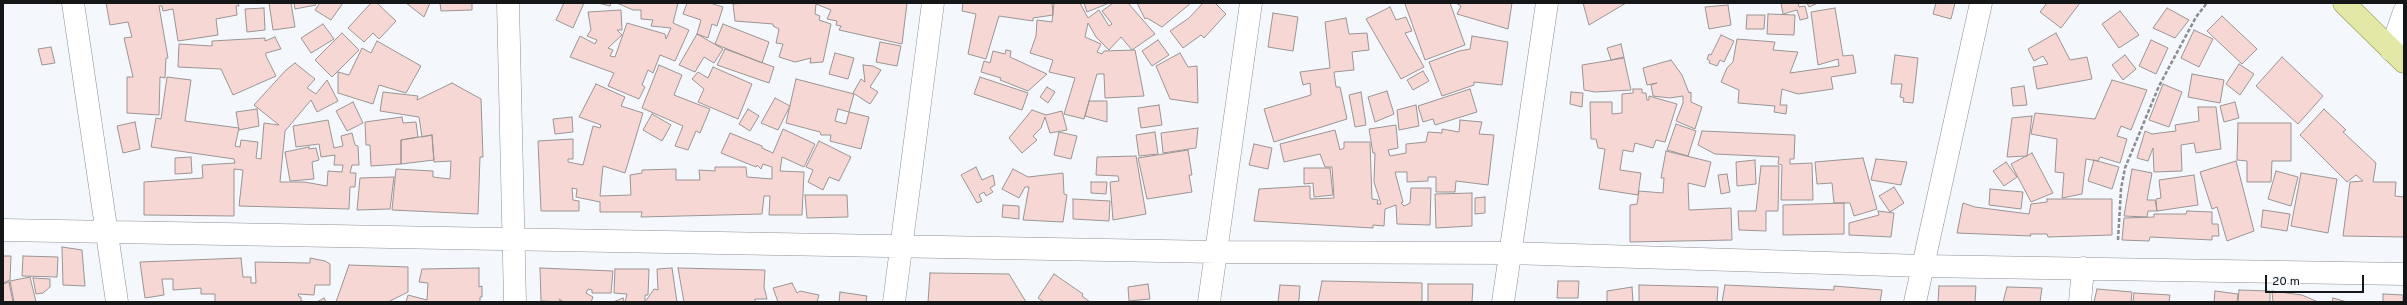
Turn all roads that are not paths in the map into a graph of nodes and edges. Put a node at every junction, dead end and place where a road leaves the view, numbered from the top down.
1 (73, 3) edge
2 (508, 3) edge
3 (933, 3) edge
4 (1251, 3) edge
5 (1547, 3) edge
6 (1981, 3) edge
7 (2344, 3) edge
8 (2404, 12) edge
9 (2398, 56) edge
10 (3, 230) edge
11 (105, 231) junction
12 (514, 239) junction
13 (902, 246) junction
14 (1217, 252) junction
15 (1510, 253) junction
16 (1923, 266) junction
17 (2083, 268) junction
18 (2404, 274) edge
19 (117, 302) edge
20 (515, 302) edge
21 (894, 302) edge
22 (1209, 302) edge
23 (1503, 302) edge
24 (1915, 302) edge
25 (2080, 302) edge

1 - 11 street
2 - 12 street
3 - 13 street
4 - 14 street
5 - 15 street
6 - 16 street
7 - 9 main road
8 - 9 street
10 - 11 street
11 - 12 street
11 - 19 street
12 - 13 street
12 - 20 street
13 - 14 street
13 - 21 street
14 - 15 street
14 - 22 street
15 - 16 street
15 - 23 street
16 - 17 street
16 - 24 street
17 - 18 street
17 - 25 street

